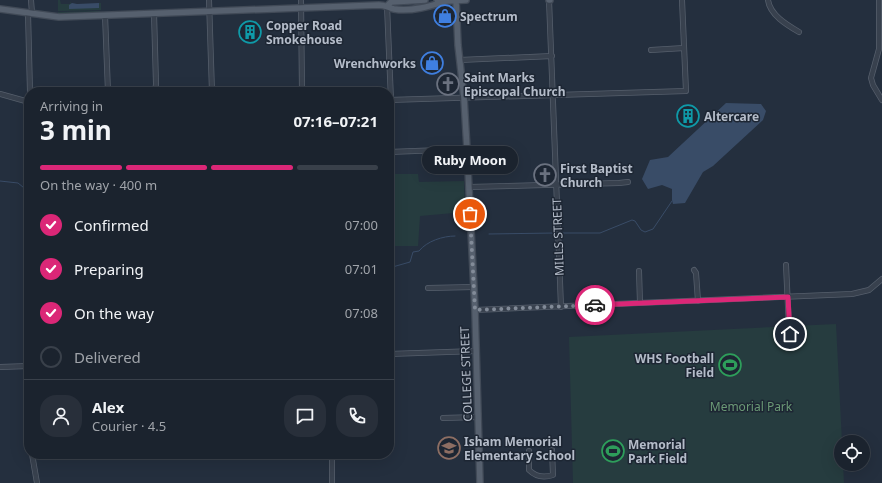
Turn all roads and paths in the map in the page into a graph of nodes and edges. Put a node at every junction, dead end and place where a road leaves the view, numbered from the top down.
1 (31, 0) edge
2 (209, 0) edge
3 (301, 0) edge
4 (425, 0) edge
5 (437, 0) edge
6 (456, 0) edge
7 (466, 0) edge
8 (549, 0) edge
9 (682, 0) edge
10 (768, 0) edge
11 (879, 0) edge
12 (447, 1) junction
13 (379, 3) edge
14 (387, 6) junction
15 (302, 8) junction
16 (0, 9) edge
17 (210, 11) junction
18 (30, 13) junction
19 (154, 13) junction
20 (105, 15) junction
21 (799, 32) dead end
22 (684, 48) junction
23 (651, 50) dead end
24 (552, 56) junction
25 (460, 60) junction
26 (30, 87) edge
27 (108, 87) edge
28 (156, 87) edge
29 (212, 87) edge
30 (302, 87) edge
31 (390, 87) edge
32 (0, 94) edge
33 (553, 95) junction
34 (464, 98) junction
35 (394, 100) edge
36 (882, 100) edge
37 (24, 101) edge
38 (467, 150) junction
39 (394, 152) edge
40 (628, 182) dead end
41 (556, 184) junction
42 (469, 187) junction
43 (786, 265) dead end
44 (694, 270) dead end
45 (638, 271) dead end
46 (882, 279) edge
47 (474, 287) junction
48 (428, 288) dead end
49 (788, 297) junction
50 (698, 301) junction
51 (640, 303) junction
52 (561, 307) junction
53 (475, 310) junction
54 (792, 338) dead end
55 (476, 351) junction
56 (394, 354) edge
57 (24, 366) edge
58 (0, 367) edge
59 (478, 417) junction
60 (443, 418) dead end
61 (552, 450) dead end
62 (529, 451) dead end
63 (33, 459) edge
64 (332, 459) edge
65 (551, 476) junction
66 (37, 483) edge
67 (332, 483) edge
68 (480, 483) edge
69 (551, 483) edge

1 - 18 street
2 - 17 street
3 - 15 street
4 - 14 main road
5 - 12 main road
6 - 7 main road
6 - 12 main road
6 - 25 main road, COLLEGE STREET
8 - 24 street, MILLS STREET
9 - 22 street
10 - 21 street
11 - 36 street
12 - 14 main road
13 - 14 main road
13 - 15 main road
14 - 31 street
15 - 17 main road
15 - 30 street
16 - 18 main road
17 - 19 main road
17 - 29 street
18 - 20 main road
18 - 26 street
19 - 20 main road
19 - 28 street
20 - 27 street
22 - 23 street
22 - 33 street
24 - 25 street
24 - 33 street, MILLS STREET
25 - 34 main road, COLLEGE STREET
32 - 37 street
33 - 34 street
33 - 41 street, MILLS STREET
34 - 35 street
34 - 38 main road, COLLEGE STREET
38 - 39 street
38 - 42 main road, COLLEGE STREET
40 - 41 street
41 - 42 street
41 - 52 street, MILLS STREET
42 - 47 main road, COLLEGE STREET
43 - 49 street
44 - 50 street
45 - 51 street
46 - 49 street
47 - 48 street
47 - 53 main road, COLLEGE STREET
49 - 50 street
49 - 54 street
50 - 51 street
51 - 52 street
52 - 53 street
53 - 55 main road, COLLEGE STREET
55 - 56 street
55 - 59 main road, COLLEGE STREET
57 - 58 street
59 - 60 street
59 - 68 main road, COLLEGE STREET
61 - 65 street
62 - 65 street
63 - 66 street
64 - 67 street
65 - 69 street

